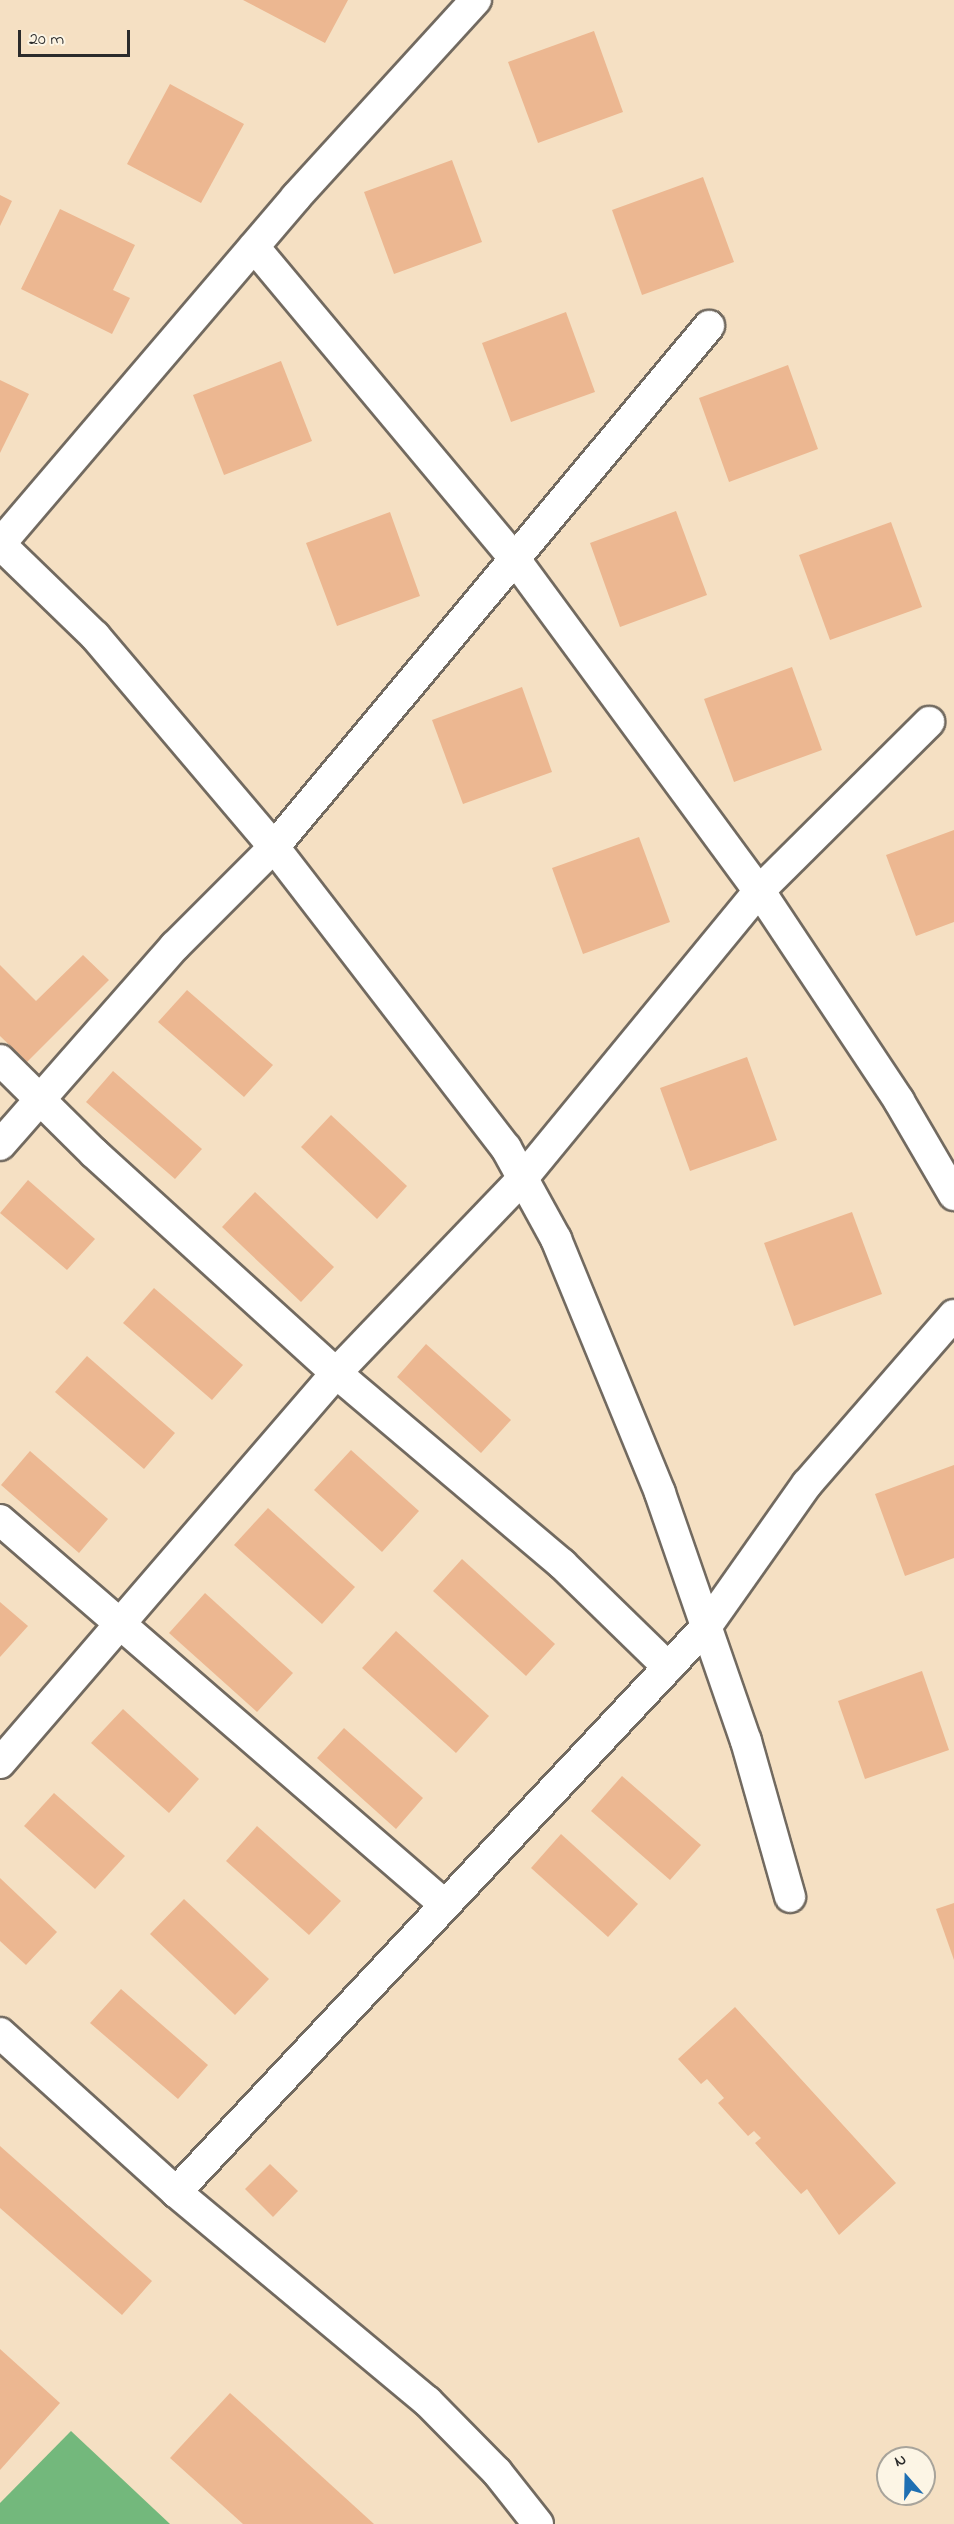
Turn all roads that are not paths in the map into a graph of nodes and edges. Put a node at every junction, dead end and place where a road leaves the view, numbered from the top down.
1 (476, 0) edge
2 (254, 247) junction
3 (709, 326) dead end
4 (0, 544) edge
5 (517, 562) junction
6 (929, 722) dead end
7 (274, 847) junction
8 (759, 891) junction
9 (0, 1060) edge
10 (39, 1097) junction
11 (0, 1145) edge
12 (523, 1178) junction
13 (954, 1196) edge
14 (954, 1315) edge
15 (336, 1373) junction
16 (0, 1520) edge
17 (119, 1625) junction
18 (706, 1627) junction
19 (668, 1667) junction
20 (0, 1762) edge
21 (790, 1897) dead end
22 (445, 1905) junction
23 (0, 2033) edge
24 (176, 2192) junction
25 (538, 2524) edge

1 - 2 street
2 - 4 street
2 - 5 street
3 - 5 street
4 - 7 street
5 - 7 street
5 - 8 street
6 - 8 street
7 - 10 street
7 - 12 street
8 - 12 street
8 - 13 street
9 - 10 street
10 - 11 street
10 - 15 street
12 - 15 street
12 - 18 street
14 - 18 street
15 - 17 street
15 - 19 street
16 - 17 street
17 - 20 street
17 - 22 street
18 - 19 street
18 - 21 street
19 - 22 street
22 - 24 street
23 - 24 street
24 - 25 street

